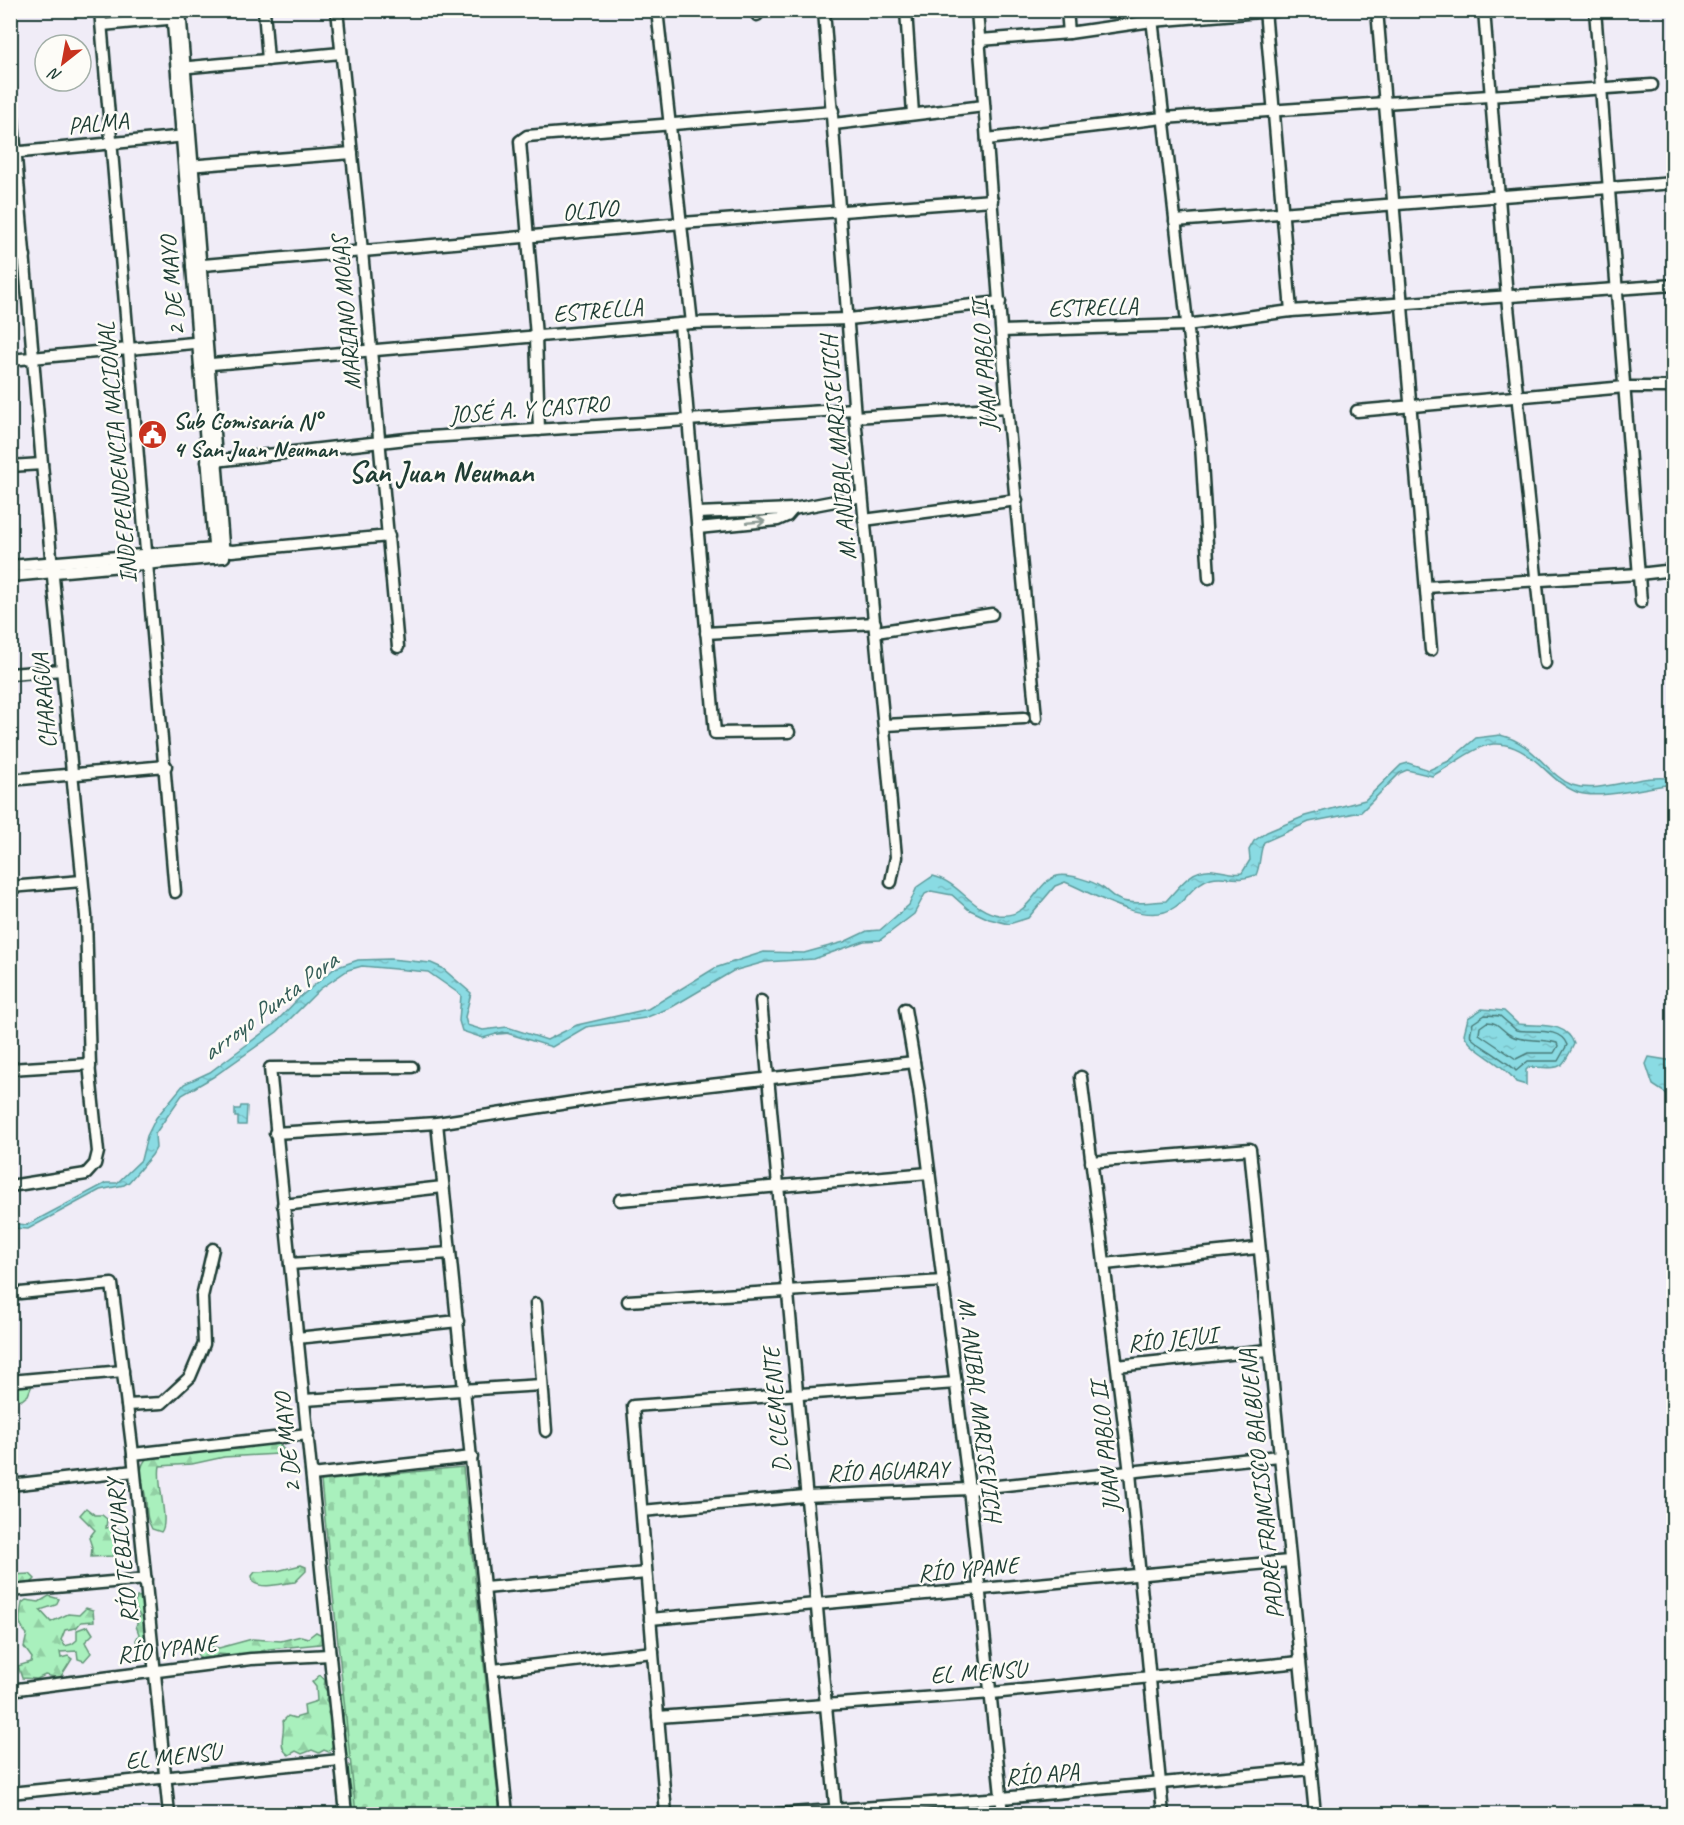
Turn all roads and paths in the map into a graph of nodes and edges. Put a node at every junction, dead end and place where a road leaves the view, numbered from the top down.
1 (100, 10) edge
2 (264, 10) edge
3 (337, 10) edge
4 (657, 10) edge
5 (824, 10) edge
6 (906, 10) edge
7 (977, 10) edge
8 (1067, 10) edge
9 (1286, 10) edge
10 (1377, 10) edge
11 (1484, 10) edge
12 (1595, 10) edge
13 (1265, 11) edge
14 (176, 14) edge
15 (1151, 16) edge
16 (102, 25) junction
17 (1069, 33) junction
18 (980, 39) junction
19 (341, 52) junction
20 (268, 60) junction
21 (180, 68) junction
22 (1652, 86) dead end
23 (10, 87) edge
24 (1602, 88) junction
25 (1490, 96) junction
26 (1384, 103) junction
27 (984, 106) junction
28 (832, 111) junction
29 (1272, 111) junction
30 (913, 114) junction
31 (1163, 118) junction
32 (671, 122) junction
33 (834, 124) junction
34 (186, 136) junction
35 (987, 138) junction
36 (111, 143) junction
37 (13, 152) edge
38 (352, 153) junction
39 (188, 166) junction
40 (1674, 183) edge
41 (1610, 186) junction
42 (1497, 195) junction
43 (992, 200) junction
44 (1393, 204) junction
45 (840, 212) junction
46 (1281, 213) junction
47 (1175, 221) junction
48 (682, 223) junction
49 (530, 236) junction
50 (362, 251) junction
51 (25, 256) junction
52 (10, 257) edge
53 (196, 265) junction
54 (1674, 285) edge
55 (1618, 290) junction
56 (1507, 297) junction
57 (1000, 302) junction
58 (1403, 304) junction
59 (1291, 311) junction
60 (849, 318) junction
61 (686, 323) junction
62 (1186, 325) junction
63 (1002, 331) junction
64 (536, 336) junction
65 (202, 342) junction
66 (128, 349) junction
67 (370, 352) junction
68 (35, 358) junction
69 (10, 360) edge
70 (204, 365) junction
71 (1625, 387) junction
72 (1673, 387) edge
73 (1517, 397) junction
74 (1411, 406) junction
75 (1007, 407) junction
76 (1357, 411) dead end
77 (855, 413) junction
78 (688, 418) junction
79 (539, 430) junction
80 (380, 444) junction
81 (212, 462) junction
82 (42, 464) junction
83 (10, 466) edge
84 (862, 496) junction
85 (1017, 500) junction
86 (793, 509) junction
87 (697, 513) junction
88 (864, 520) junction
89 (698, 528) junction
90 (389, 536) junction
91 (222, 553) junction
92 (147, 559) junction
93 (10, 566) edge
94 (53, 567) junction
95 (1674, 570) edge
96 (1640, 574) junction
97 (10, 576) edge
98 (1209, 578) dead end
99 (1536, 581) junction
100 (1426, 587) junction
101 (1641, 602) dead end
102 (992, 614) dead end
103 (875, 627) junction
104 (706, 633) junction
105 (398, 647) dead end
106 (1431, 650) dead end
107 (1545, 663) dead end
108 (62, 670) junction
109 (10, 674) edge
110 (885, 725) junction
111 (789, 732) dead end
112 (166, 766) junction
113 (72, 775) junction
114 (10, 780) edge
115 (82, 880) junction
116 (891, 882) dead end
117 (10, 886) edge
118 (175, 892) dead end
119 (761, 1001) dead end
120 (905, 1009) dead end
121 (914, 1062) junction
122 (90, 1067) junction
123 (412, 1067) dead end
124 (10, 1069) edge
125 (1081, 1077) dead end
126 (768, 1078) junction
127 (437, 1123) junction
128 (275, 1133) junction
129 (1091, 1162) junction
130 (929, 1173) junction
131 (10, 1186) edge
132 (777, 1186) junction
133 (443, 1187) junction
134 (620, 1200) dead end
135 (283, 1205) junction
136 (1257, 1248) junction
137 (213, 1250) dead end
138 (450, 1253) junction
139 (290, 1264) junction
140 (1105, 1264) junction
141 (943, 1281) junction
142 (787, 1291) junction
143 (10, 1294) edge
144 (628, 1301) dead end
145 (536, 1304) dead end
146 (458, 1321) junction
147 (297, 1338) junction
148 (1268, 1350) junction
149 (1117, 1366) junction
150 (123, 1371) junction
151 (10, 1381) edge
152 (956, 1383) junction
153 (542, 1385) junction
154 (466, 1390) junction
155 (796, 1394) junction
156 (304, 1400) junction
157 (127, 1405) junction
158 (546, 1431) dead end
159 (308, 1434) junction
160 (133, 1454) junction
161 (1279, 1456) junction
162 (472, 1457) junction
163 (134, 1471) junction
164 (1130, 1473) junction
165 (312, 1475) junction
166 (10, 1485) edge
167 (969, 1489) junction
168 (805, 1496) junction
169 (642, 1511) junction
170 (1289, 1561) junction
171 (646, 1573) junction
172 (1140, 1574) junction
173 (146, 1579) junction
174 (485, 1588) junction
175 (981, 1589) junction
176 (10, 1591) edge
177 (818, 1602) junction
178 (650, 1618) junction
179 (653, 1652) junction
180 (330, 1655) junction
181 (1300, 1662) junction
182 (493, 1670) junction
183 (155, 1671) junction
184 (1149, 1678) junction
185 (10, 1690) edge
186 (992, 1693) junction
187 (826, 1703) junction
188 (658, 1718) junction
189 (340, 1760) junction
190 (1311, 1769) junction
191 (166, 1777) junction
192 (1160, 1784) junction
193 (10, 1794) edge
194 (1002, 1798) junction
195 (836, 1812) edge
196 (170, 1815) edge
197 (346, 1815) edge
198 (507, 1815) edge
199 (666, 1815) edge
200 (777, 1815) edge
201 (1003, 1815) edge
202 (1163, 1815) edge
203 (1315, 1815) edge

1 - 16 street, INDEPENDENCIA NACIONAL
2 - 20 street
3 - 19 street, MARIANO MOLAS
4 - 32 street
5 - 28 street, M. ANIBAL MARISEVICH
6 - 30 street
7 - 18 street, JUAN PABLO II
8 - 17 street
9 - 13 street
10 - 26 street
11 - 25 street
12 - 24 street
13 - 15 street
13 - 29 street
14 - 16 street
14 - 21 street, 2 DE MAYO
15 - 17 street
15 - 31 street
16 - 36 street, INDEPENDENCIA NACIONAL
17 - 18 street
18 - 27 street, JUAN PABLO II
19 - 20 street
19 - 38 street, MARIANO MOLAS
20 - 21 street
21 - 34 street, 2 DE MAYO
22 - 24 street
23 - 37 street, CHARAGUA
24 - 25 street
24 - 41 street
25 - 26 street
25 - 42 street
26 - 29 street
26 - 44 street
27 - 30 street
27 - 35 street, JUAN PABLO II
28 - 32 street
28 - 33 street, M. ANIBAL MARISEVICH
29 - 31 street
29 - 46 street
30 - 33 street
31 - 35 street
31 - 47 street
32 - 48 street
32 - 49 street
33 - 45 street, M. ANIBAL MARISEVICH
34 - 36 street, PALMA
34 - 39 street, 2 DE MAYO
35 - 43 street, JUAN PABLO II
36 - 37 street, PALMA
36 - 66 street, INDEPENDENCIA NACIONAL
37 - 51 street, CHARAGUA
38 - 39 street
38 - 50 street, MARIANO MOLAS
39 - 53 street, 2 DE MAYO
40 - 41 street
41 - 42 street
41 - 55 street
42 - 44 street
42 - 56 street
43 - 45 street, OLIVO
43 - 57 street, JUAN PABLO II
44 - 46 street
44 - 58 street
45 - 48 street, OLIVO
45 - 60 street, M. ANIBAL MARISEVICH
46 - 47 street
46 - 59 street
47 - 62 street
48 - 49 street, OLIVO
48 - 61 street
49 - 50 street, OLIVO
49 - 64 street
50 - 53 street, OLIVO
50 - 67 street, MARIANO MOLAS
51 - 52 street
51 - 68 street, CHARAGUA
53 - 65 street, 2 DE MAYO
54 - 55 street, ESTRELLA
55 - 56 street, ESTRELLA
55 - 71 street
56 - 58 street, ESTRELLA
56 - 73 street
57 - 60 street, ESTRELLA
57 - 63 street, JUAN PABLO II
58 - 59 street, ESTRELLA
58 - 74 street
59 - 62 street, ESTRELLA
60 - 61 street, ESTRELLA
60 - 77 street, M. ANIBAL MARISEVICH
61 - 64 street, ESTRELLA
61 - 78 street
62 - 63 street, ESTRELLA
62 - 98 street
63 - 75 street, JUAN PABLO II
64 - 67 street, ESTRELLA
64 - 79 street
65 - 66 street
65 - 70 street, 2 DE MAYO
66 - 68 street
66 - 92 street, INDEPENDENCIA NACIONAL
67 - 70 street, ESTRELLA
67 - 80 street, MARIANO MOLAS
68 - 69 street
68 - 82 street, CHARAGUA
70 - 81 street, 2 DE MAYO
71 - 72 street
71 - 73 street
71 - 96 street
73 - 74 street
73 - 99 street
74 - 76 street
74 - 100 street
75 - 77 street, JOSÉ A. Y CASTRO
75 - 85 street, JUAN PABLO II
77 - 78 street, JOSÉ A. Y CASTRO
77 - 84 street, M. ANIBAL MARISEVICH
78 - 79 street, JOSÉ A. Y CASTRO
78 - 87 street
79 - 80 street, JOSÉ A. Y CASTRO
80 - 81 street, JOSÉ A. Y CASTRO
80 - 90 street, MARIANO MOLAS
81 - 91 street, 2 DE MAYO
82 - 83 street
82 - 94 street, CHARAGUA
84 - 86 street
84 - 88 street, M. ANIBAL MARISEVICH
85 - 88 street
85 - 110 street, JUAN PABLO II
86 - 87 street
89 -> 86 street
87 - 89 street
88 - 103 street, M. ANIBAL MARISEVICH
89 - 104 street
90 - 91 street
90 - 105 street, MARIANO MOLAS
91 - 92 street
92 - 94 street
92 - 112 street, INDEPENDENCIA NACIONAL
93 - 94 street
94 - 97 street
94 - 108 street, CHARAGUA
95 - 96 street
96 - 99 street
96 - 101 street
99 - 100 street
99 - 107 street
100 - 106 street
102 - 103 street
103 - 104 street
103 - 110 street, M. ANIBAL MARISEVICH
104 - 111 street
108 - 109 street
108 - 113 street, CHARAGUA
110 - 116 street, M. ANIBAL MARISEVICH
112 - 113 street
112 - 118 street, INDEPENDENCIA NACIONAL
113 - 114 street
113 - 115 street, CHARAGUA
115 - 117 street
115 - 122 street, CHARAGUA
119 - 126 street, D. CLEMENTE
120 - 121 street, M. ANIBAL MARISEVICH
121 - 126 street
121 - 130 street, M. ANIBAL MARISEVICH
122 - 124 street
122 - 131 street, CHARAGUA
123 - 128 street, 2 DE MAYO
125 - 129 street, JUAN PABLO II
126 - 127 street
126 - 132 street, D. CLEMENTE
127 - 128 street
127 - 133 street
128 - 135 street, 2 DE MAYO
129 - 136 street, PADRE FRANCISCO BALBUENA
129 - 140 street, JUAN PABLO II
130 - 132 street
130 - 141 street, M. ANIBAL MARISEVICH
132 - 134 street
132 - 142 street, D. CLEMENTE
133 - 135 street
133 - 138 street
135 - 139 street, 2 DE MAYO
136 - 140 street
136 - 148 street, PADRE FRANCISCO BALBUENA
137 - 157 street
138 - 139 street
138 - 146 street
139 - 147 street, 2 DE MAYO
140 - 149 street, JUAN PABLO II
141 - 142 street
141 - 152 street, M. ANIBAL MARISEVICH
142 - 144 street
142 - 155 street, D. CLEMENTE
143 - 150 street, RÍO TEBICUARY
145 - 153 street
146 - 147 street
146 - 154 street
147 - 156 street, 2 DE MAYO
148 - 149 street, RÍO JEJUI
148 - 161 street, PADRE FRANCISCO BALBUENA
149 - 164 street, JUAN PABLO II
150 - 151 street
150 - 157 street, RÍO TEBICUARY
152 - 155 street
152 - 167 street, M. ANIBAL MARISEVICH
153 - 154 street
153 - 158 street
154 - 156 street
154 - 162 street
155 - 168 street, D. CLEMENTE
155 - 169 street
156 - 159 street, 2 DE MAYO
157 - 160 street, RÍO TEBICUARY
159 - 160 street
159 - 165 street, 2 DE MAYO
160 - 163 street, RÍO TEBICUARY
161 - 164 street, RÍO AGUARAY
161 - 170 street, PADRE FRANCISCO BALBUENA
162 - 165 street
162 - 174 street
163 - 166 street
163 - 173 street, RÍO TEBICUARY
164 - 167 street, RÍO AGUARAY
164 - 172 street, JUAN PABLO II
165 - 180 street, 2 DE MAYO
167 - 168 street, RÍO AGUARAY
167 - 175 street, M. ANIBAL MARISEVICH
168 - 169 street, RÍO AGUARAY
168 - 177 street, D. CLEMENTE
169 - 171 street
170 - 172 street, RÍO YPANE
170 - 181 street, PADRE FRANCISCO BALBUENA
171 - 174 street
171 - 178 street
172 - 175 street, RÍO YPANE
172 - 184 street, JUAN PABLO II
173 - 176 street
173 - 183 street, RÍO TEBICUARY
174 - 182 street
175 - 177 street, RÍO YPANE
175 - 186 street, M. ANIBAL MARISEVICH
177 - 178 street, RÍO YPANE
177 - 187 street, D. CLEMENTE
178 - 179 street
179 - 182 street
179 - 188 street
180 - 183 street, RÍO YPANE
180 - 189 street, 2 DE MAYO
181 - 184 street, EL MENSU
181 - 190 street, PADRE FRANCISCO BALBUENA
182 - 198 street
183 - 185 street, RÍO YPANE
183 - 191 street, RÍO TEBICUARY
184 - 186 street, EL MENSU
184 - 192 street, JUAN PABLO II
186 - 187 street, EL MENSU
186 - 194 street, M. ANIBAL MARISEVICH
187 - 188 street, EL MENSU
187 - 195 street, D. CLEMENTE
188 - 199 street
189 - 191 street, EL MENSU
189 - 197 street, 2 DE MAYO
190 - 192 street, RÍO APA
190 - 203 street, PADRE FRANCISCO BALBUENA
191 - 193 street, EL MENSU
191 - 196 street, RÍO TEBICUARY
192 - 194 street, RÍO APA
192 - 202 street, JUAN PABLO II
194 - 195 street, RÍO APA
194 - 201 street, M. ANIBAL MARISEVICH
195 - 200 street, RÍO APA

